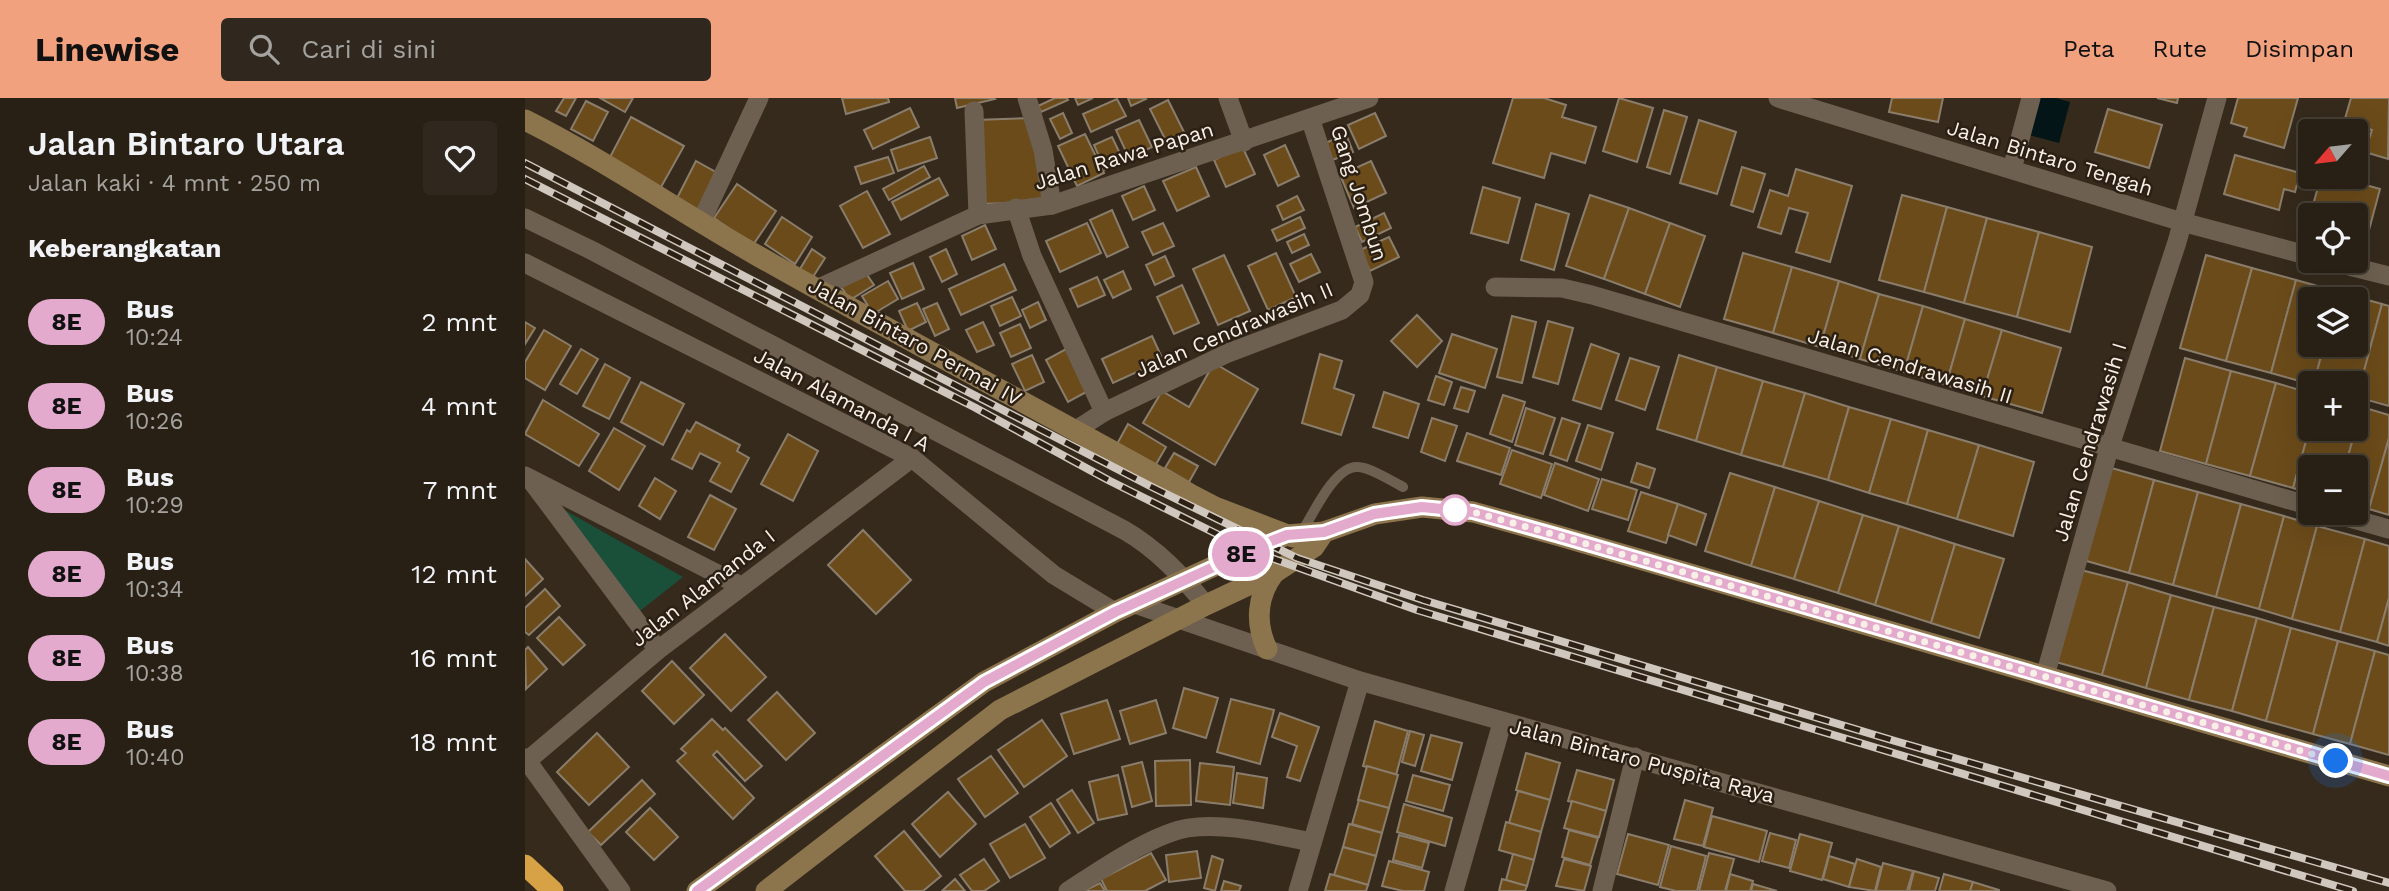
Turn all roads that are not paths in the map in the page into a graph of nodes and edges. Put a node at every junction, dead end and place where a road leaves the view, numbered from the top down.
1 (759, 98) edge
2 (1027, 98) edge
3 (1228, 98) edge
4 (1369, 98) edge
5 (1778, 98) edge
6 (2031, 98) edge
7 (2217, 98) edge
8 (974, 111) dead end
9 (1310, 118) junction
10 (525, 120) edge
11 (1244, 142) junction
12 (2012, 169) junction
13 (1052, 205) junction
14 (1016, 208) junction
15 (978, 215) junction
16 (525, 218) edge
17 (701, 222) junction
18 (2182, 222) junction
19 (2298, 253) edge
20 (525, 262) edge
21 (2368, 271) edge
22 (2389, 276) edge
23 (1364, 282) joint
24 (1495, 287) dead end
25 (817, 289) junction
26 (1104, 412) junction
27 (1076, 430) junction
28 (2109, 449) junction
29 (912, 458) junction
30 (528, 477) edge
31 (1403, 487) dead end
32 (2298, 503) edge
33 (2368, 523) edge
34 (2389, 529) edge
35 (1306, 537) junction
36 (1269, 575) junction
37 (1186, 581) junction
38 (741, 586) junction
39 (1135, 604) junction
40 (1206, 605) junction
41 (1115, 612) junction
42 (1181, 618) junction
43 (1264, 648) junction
44 (658, 650) junction
45 (2045, 676) junction
46 (1360, 681) junction
47 (1502, 723) junction
48 (1635, 757) junction
49 (526, 760) edge
50 (2389, 776) edge
51 (1313, 842) junction
52 (525, 865) edge
53 (553, 891) edge
54 (621, 891) edge
55 (697, 891) edge
56 (766, 891) edge
57 (1068, 891) edge
58 (1298, 891) edge
59 (1454, 891) edge
60 (1602, 891) edge
61 (2107, 891) edge

1 - 17 street
2 - 13 street
3 - 11 street
4 - 9 street, Jalan Rawa Papan
5 - 12 street, Jalan Bintaro Tengah
6 - 12 street
7 - 18 street, Jalan Cendrawasih I
8 - 15 street
9 - 11 street, Jalan Rawa Papan
9 - 23 street, Gang Jombun
10 - 17 main road, Jalan Bintaro Permai IV
11 - 13 street, Jalan Rawa Papan
12 - 18 street, Jalan Bintaro Tengah
13 - 14 street, Jalan Rawa Papan
14 - 15 street, Jalan Rawa Papan
14 - 26 street
15 - 25 street, Jalan Rawa Papan
16 - 37 street
17 - 25 main road, Jalan Bintaro Permai IV
18 - 19 street, Jalan Bintaro Tengah
18 - 28 street, Jalan Cendrawasih I
20 - 29 street, Jalan Alamanda I A
21 - 22 street
23 - 26 street, Jalan Cendrawasih II
24 - 28 street, Jalan Cendrawasih II
25 - 27 main road, Jalan Bintaro Permai IV
26 - 27 street, Jalan Cendrawasih II
27 - 35 main road, Jalan Bintaro Permai IV
28 - 32 street, Jalan Cendrawasih II
28 - 45 street, Jalan Cendrawasih I
29 - 38 street, Jalan Alamanda I
29 - 41 street, Jalan Alamanda I A
30 - 38 street
30 - 44 street
31 - 35 lane
33 - 34 street
35 - 36 main road
35 - 37 main road
35 - 45 main road
36 - 40 main road
36 - 43 main road
37 - 39 main road
37 - 40 street
38 - 44 street, Jalan Alamanda I
39 - 41 main road
39 - 42 street, Jalan Bintaro Puspita Raya
40 - 42 main road
41 - 55 main road
42 - 43 street, Jalan Bintaro Puspita Raya
42 - 56 main road
43 - 46 street, Jalan Bintaro Puspita Raya
44 - 49 street, Jalan Alamanda I
45 - 50 main road
46 - 47 street, Jalan Bintaro Puspita Raya
46 - 51 street
47 - 48 street, Jalan Bintaro Puspita Raya
47 - 59 street
48 - 60 street
48 - 61 street, Jalan Bintaro Puspita Raya
49 - 54 street, Jalan Alamanda I
51 - 57 street
51 - 58 street
52 - 53 highway

